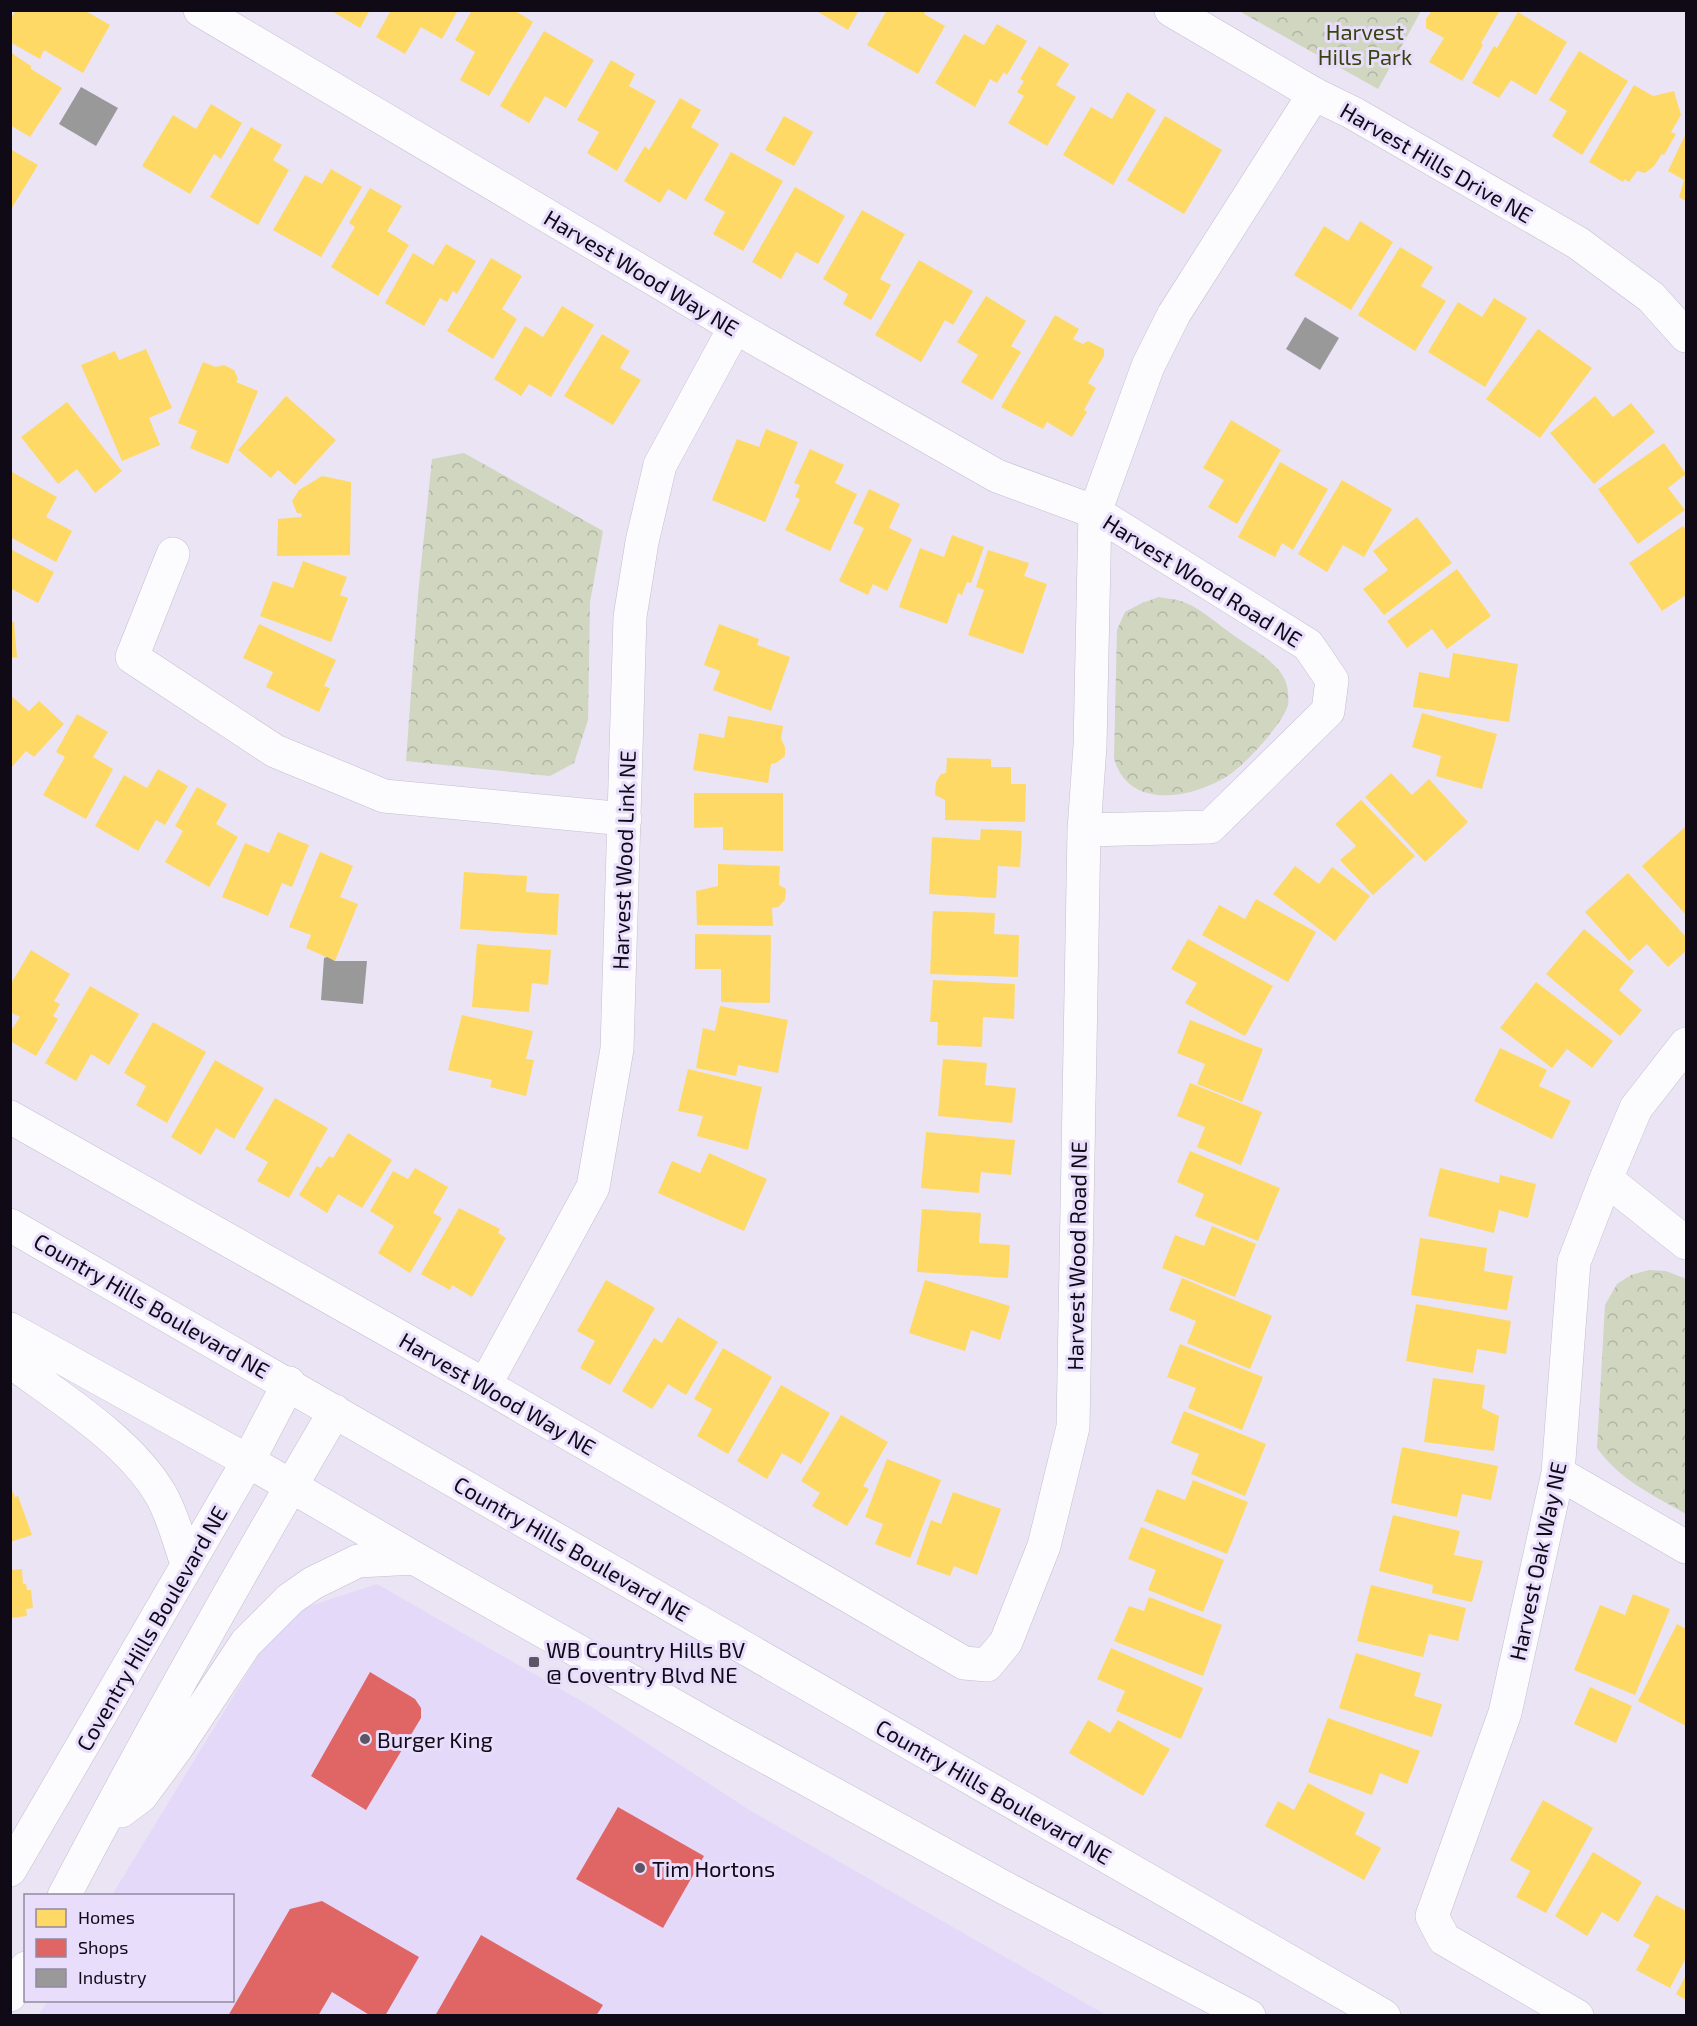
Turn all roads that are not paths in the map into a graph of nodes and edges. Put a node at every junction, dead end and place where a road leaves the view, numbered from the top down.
1 (200, 10) edge
2 (1171, 10) edge
3 (1314, 94) junction
4 (735, 327) junction
5 (1686, 336) edge
6 (1095, 512) junction
7 (173, 554) dead end
8 (625, 819) junction
9 (1084, 830) junction
10 (1686, 1044) edge
11 (10, 1117) edge
12 (1606, 1179) junction
13 (10, 1225) edge
14 (1686, 1243) edge
15 (10, 1329) edge
16 (10, 1361) edge
17 (289, 1383) junction
18 (485, 1385) junction
19 (334, 1411) junction
20 (248, 1461) junction
21 (1558, 1473) junction
22 (291, 1486) junction
23 (1686, 1547) edge
24 (414, 1558) junction
25 (187, 1564) junction
26 (987, 1665) joint
27 (101, 1826) junction
28 (10, 1870) edge
29 (65, 1894) edge
30 (24, 1971) edge
31 (10, 1995) edge
32 (1249, 2016) edge
33 (1384, 2016) edge
34 (1577, 2016) edge

1 - 4 street, Harvest Wood Way NE
2 - 3 street, Harvest Hills Drive NE
3 - 5 street, Harvest Hills Drive NE
3 - 6 street, Harvest Wood Road NE
4 - 6 street, Harvest Wood Way NE
4 - 8 street, Harvest Wood Link NE
6 - 9 street, Harvest Wood Road NE
6 - 9 street, Harvest Wood Road NE
7 - 8 street
8 - 18 street, Harvest Wood Link NE
9 - 26 street, Harvest Wood Road NE
10 - 12 street, Harvest Oak Way NE
11 - 18 street, Harvest Wood Way NE
12 - 14 street
12 - 21 street, Harvest Oak Way NE
13 - 17 street, Country Hills Boulevard NE
15 - 20 street
16 - 25 street
17 - 19 street, Country Hills Boulevard NE
17 - 20 street, Coventry Hills Boulevard NE
18 - 26 street, Harvest Wood Way NE
19 - 22 street
19 - 33 street, Country Hills Boulevard NE
20 - 22 street
20 - 25 street, Coventry Hills Boulevard NE
21 - 23 street
21 - 34 street, Harvest Oak Way NE
22 - 24 street
22 - 27 street
24 - 27 street
24 - 32 street
25 - 28 street, Coventry Hills Boulevard NE
27 - 29 street
30 - 31 street

